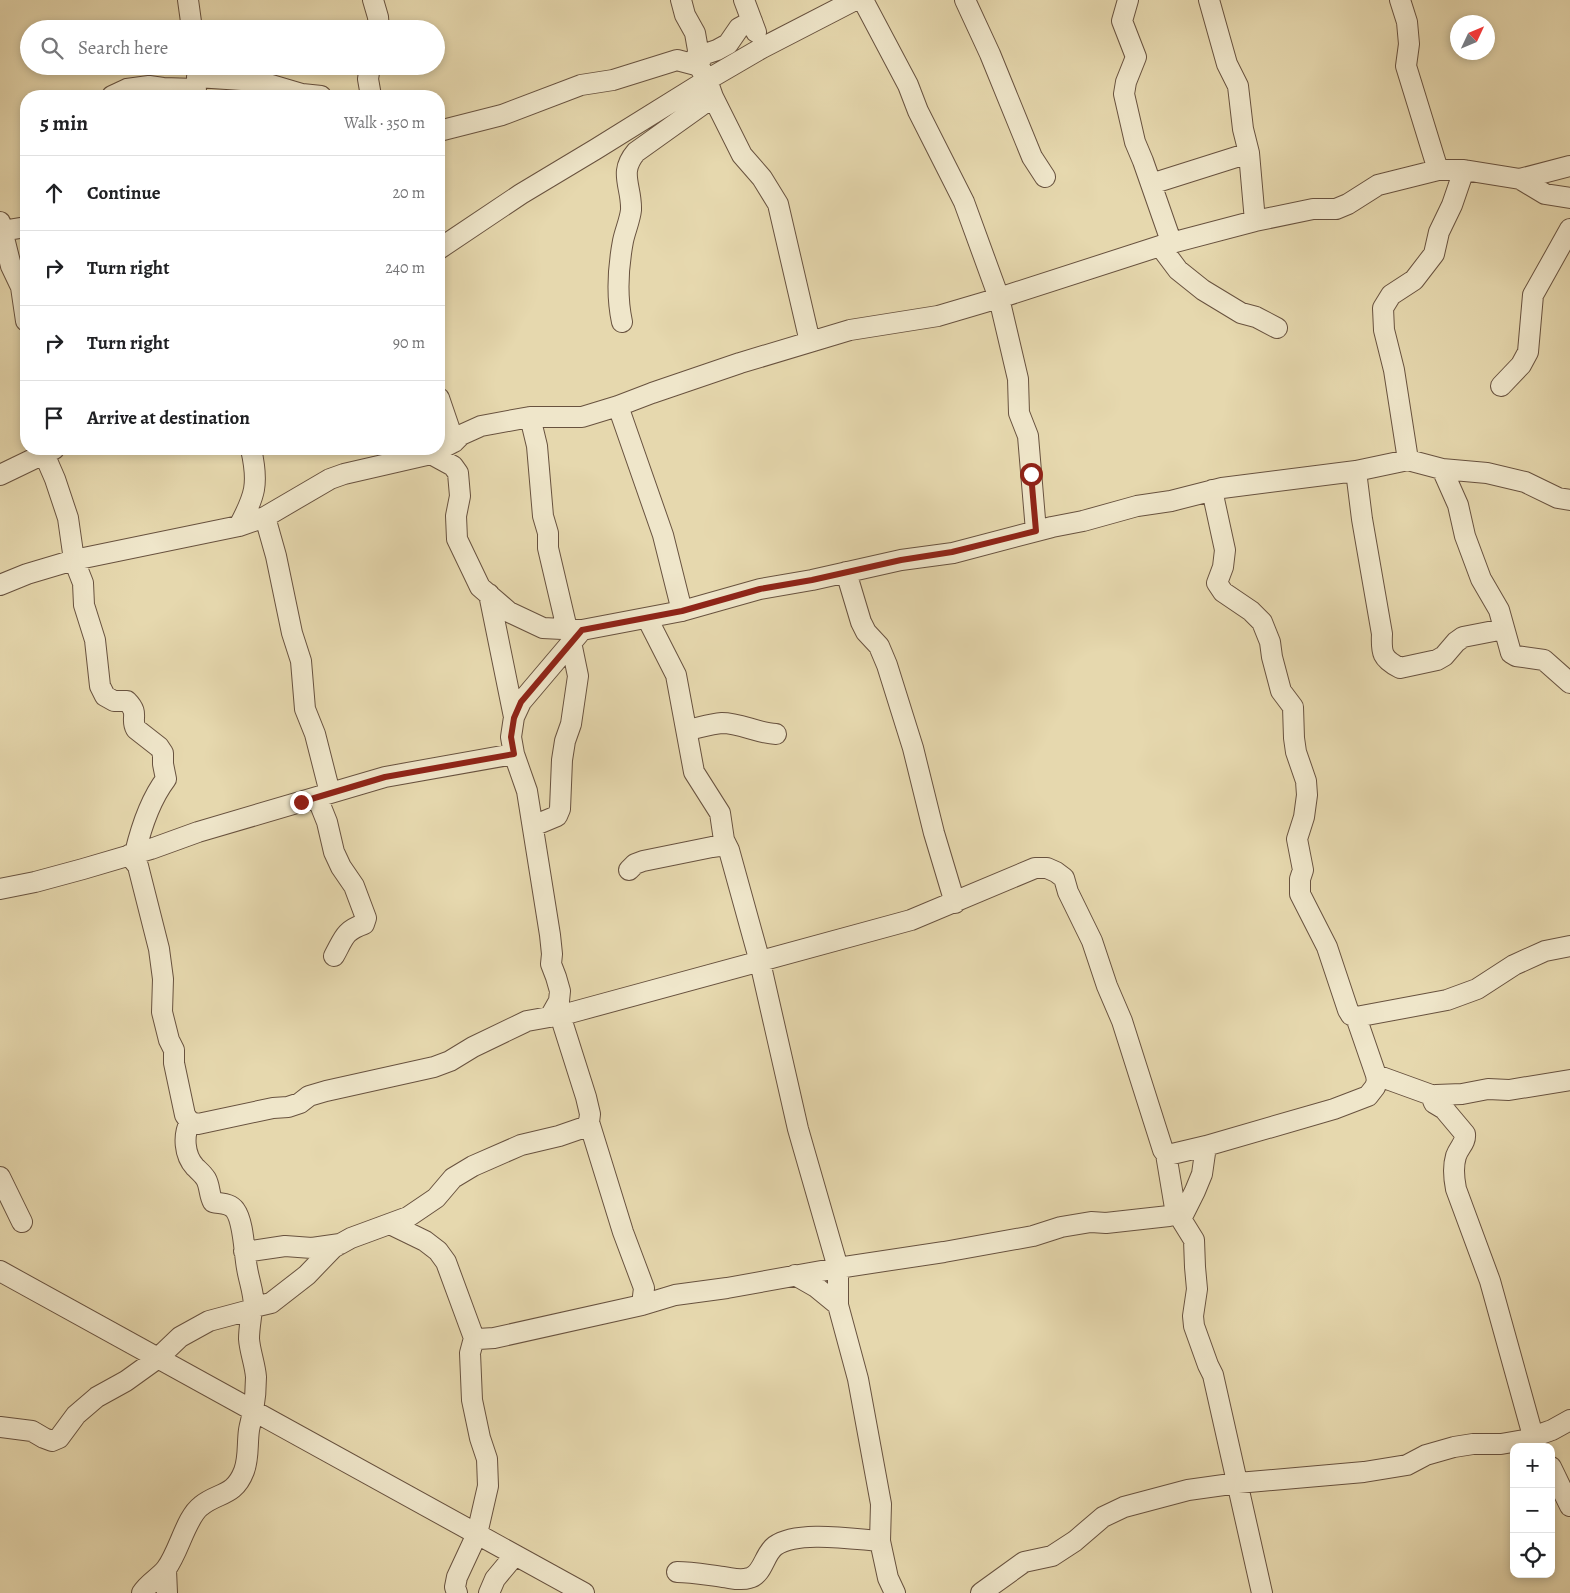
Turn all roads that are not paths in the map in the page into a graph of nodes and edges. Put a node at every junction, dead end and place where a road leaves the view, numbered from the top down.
1 (188, 0) edge
2 (373, 0) edge
3 (680, 0) edge
4 (744, 0) edge
5 (855, 0) edge
6 (862, 0) edge
7 (965, 0) edge
8 (1128, 0) edge
9 (1209, 0) edge
10 (1400, 0) edge
11 (191, 20) edge
12 (378, 20) edge
13 (752, 21) junction
14 (762, 48) junction
15 (369, 75) edge
16 (705, 81) junction
17 (196, 82) edge
18 (262, 82) junction
19 (125, 90) edge
20 (253, 90) edge
21 (289, 90) edge
22 (370, 90) edge
23 (445, 129) edge
24 (1249, 153) junction
25 (1570, 166) edge
26 (1438, 170) junction
27 (1464, 170) junction
28 (1045, 177) dead end
29 (1520, 179) junction
30 (1151, 184) junction
31 (1570, 198) edge
32 (1255, 222) junction
33 (20, 228) edge
34 (1570, 229) edge
35 (1, 232) edge
36 (445, 245) edge
37 (1166, 245) junction
38 (5, 269) edge
39 (20, 287) edge
40 (999, 298) junction
41 (622, 322) dead end
42 (1276, 328) dead end
43 (810, 342) junction
44 (1501, 386) dead end
45 (618, 406) junction
46 (445, 416) edge
47 (530, 417) junction
48 (454, 442) junction
49 (445, 447) edge
50 (37, 455) edge
51 (48, 455) edge
52 (253, 455) edge
53 (427, 455) edge
54 (433, 455) edge
55 (1408, 460) junction
56 (1442, 469) junction
57 (1356, 471) junction
58 (0, 475) edge
59 (1212, 490) junction
60 (1570, 500) edge
61 (265, 517) junction
62 (239, 526) junction
63 (1036, 531) junction
64 (74, 560) junction
65 (846, 572) junction
66 (0, 585) edge
67 (489, 594) junction
68 (682, 611) junction
69 (647, 618) junction
70 (1504, 629) junction
71 (574, 634) junction
72 (1570, 683) edge
73 (514, 718) junction
74 (687, 730) junction
75 (776, 734) dead end
76 (514, 754) junction
77 (324, 795) junction
78 (533, 826) junction
79 (726, 845) junction
80 (138, 856) junction
81 (629, 870) dead end
82 (0, 889) edge
83 (955, 903) junction
84 (1570, 946) edge
85 (334, 956) dead end
86 (760, 962) junction
87 (558, 1012) junction
88 (1356, 1016) junction
89 (1376, 1075) junction
90 (1570, 1080) edge
91 (1434, 1096) junction
92 (190, 1122) junction
93 (589, 1122) junction
94 (1206, 1146) junction
95 (1166, 1154) junction
96 (0, 1177) edge
97 (1177, 1216) junction
98 (22, 1222) dead end
99 (390, 1224) junction
100 (340, 1244) junction
101 (244, 1251) junction
102 (838, 1268) junction
103 (0, 1271) edge
104 (795, 1275) junction
105 (643, 1296) junction
106 (838, 1305) junction
107 (253, 1308) junction
108 (474, 1338) junction
109 (158, 1358) junction
110 (254, 1411) junction
111 (1570, 1420) edge
112 (0, 1427) edge
113 (1552, 1438) edge
114 (1530, 1441) edge
115 (1555, 1475) edge
116 (1238, 1483) junction
117 (1570, 1506) edge
118 (477, 1534) junction
119 (880, 1542) junction
120 (515, 1555) junction
121 (166, 1570) junction
122 (677, 1572) dead end
123 (142, 1593) edge
124 (167, 1593) edge
125 (457, 1593) edge
126 (489, 1593) edge
127 (584, 1593) edge
128 (895, 1593) edge
129 (981, 1593) edge
130 (1262, 1593) edge

1 - 11 street
2 - 12 street
3 - 16 street
4 - 13 street
5 - 14 street
6 - 40 street
7 - 28 street
8 - 30 street
9 - 24 street
10 - 26 street
13 - 14 street
13 - 16 street
14 - 16 street
15 - 22 street
16 - 23 street
16 - 36 street
16 - 41 street
16 - 43 street
17 - 18 street
17 - 19 street
18 - 20 street
18 - 21 street
24 - 30 street
24 - 32 street
25 - 29 street
26 - 27 street
26 - 32 street
27 - 29 street
27 - 55 street
29 - 31 street
30 - 37 street
32 - 37 street
33 - 35 street
34 - 44 street
35 - 38 street
37 - 40 street
37 - 42 street
38 - 39 street
40 - 43 street
40 - 63 street
43 - 45 street
45 - 47 street
45 - 68 street
46 - 48 street
47 - 48 street
47 - 71 street
48 - 49 street
50 - 58 street
51 - 64 street
52 - 62 street
53 - 61 street
54 - 67 street
55 - 56 street
55 - 57 street
56 - 60 street
56 - 70 street
57 - 59 street
57 - 70 street
59 - 63 street
59 - 88 street
61 - 62 street
61 - 77 street
62 - 64 street
63 - 65 street
64 - 66 street
64 - 80 street
65 - 68 street
65 - 83 street
67 - 71 street
67 - 73 street
68 - 69 street
69 - 71 street
69 - 74 street
70 - 72 street
71 - 73 street
71 - 78 street
73 - 76 street
74 - 75 street
74 - 79 street
76 - 77 street
76 - 78 street
77 - 80 street
77 - 85 street
78 - 87 street
79 - 81 street
79 - 86 street
80 - 82 street
80 - 92 street
83 - 86 street
83 - 95 street
84 - 88 street
86 - 87 street
86 - 102 street
87 - 92 street
87 - 93 street
88 - 89 street
89 - 91 street
89 - 94 street
90 - 91 street
91 - 114 street
92 - 101 street
93 - 99 street
93 - 105 street
94 - 95 street
94 - 97 street
95 - 97 street
96 - 98 street
97 - 102 street
97 - 116 street
99 - 100 street
99 - 108 street
100 - 101 street
100 - 107 street
101 - 107 street
102 - 104 street
102 - 106 street
103 - 109 street
104 - 105 street
104 - 106 street
105 - 108 street
106 - 119 street
107 - 109 street
107 - 110 street
108 - 118 street
109 - 110 street
109 - 112 street
110 - 118 street
110 - 121 street
111 - 113 street
113 - 114 street
114 - 116 street
115 - 117 street
116 - 129 street
116 - 130 street
118 - 120 street
118 - 125 street
119 - 122 street
119 - 128 street
120 - 126 street
120 - 127 street
121 - 123 street
121 - 124 street

